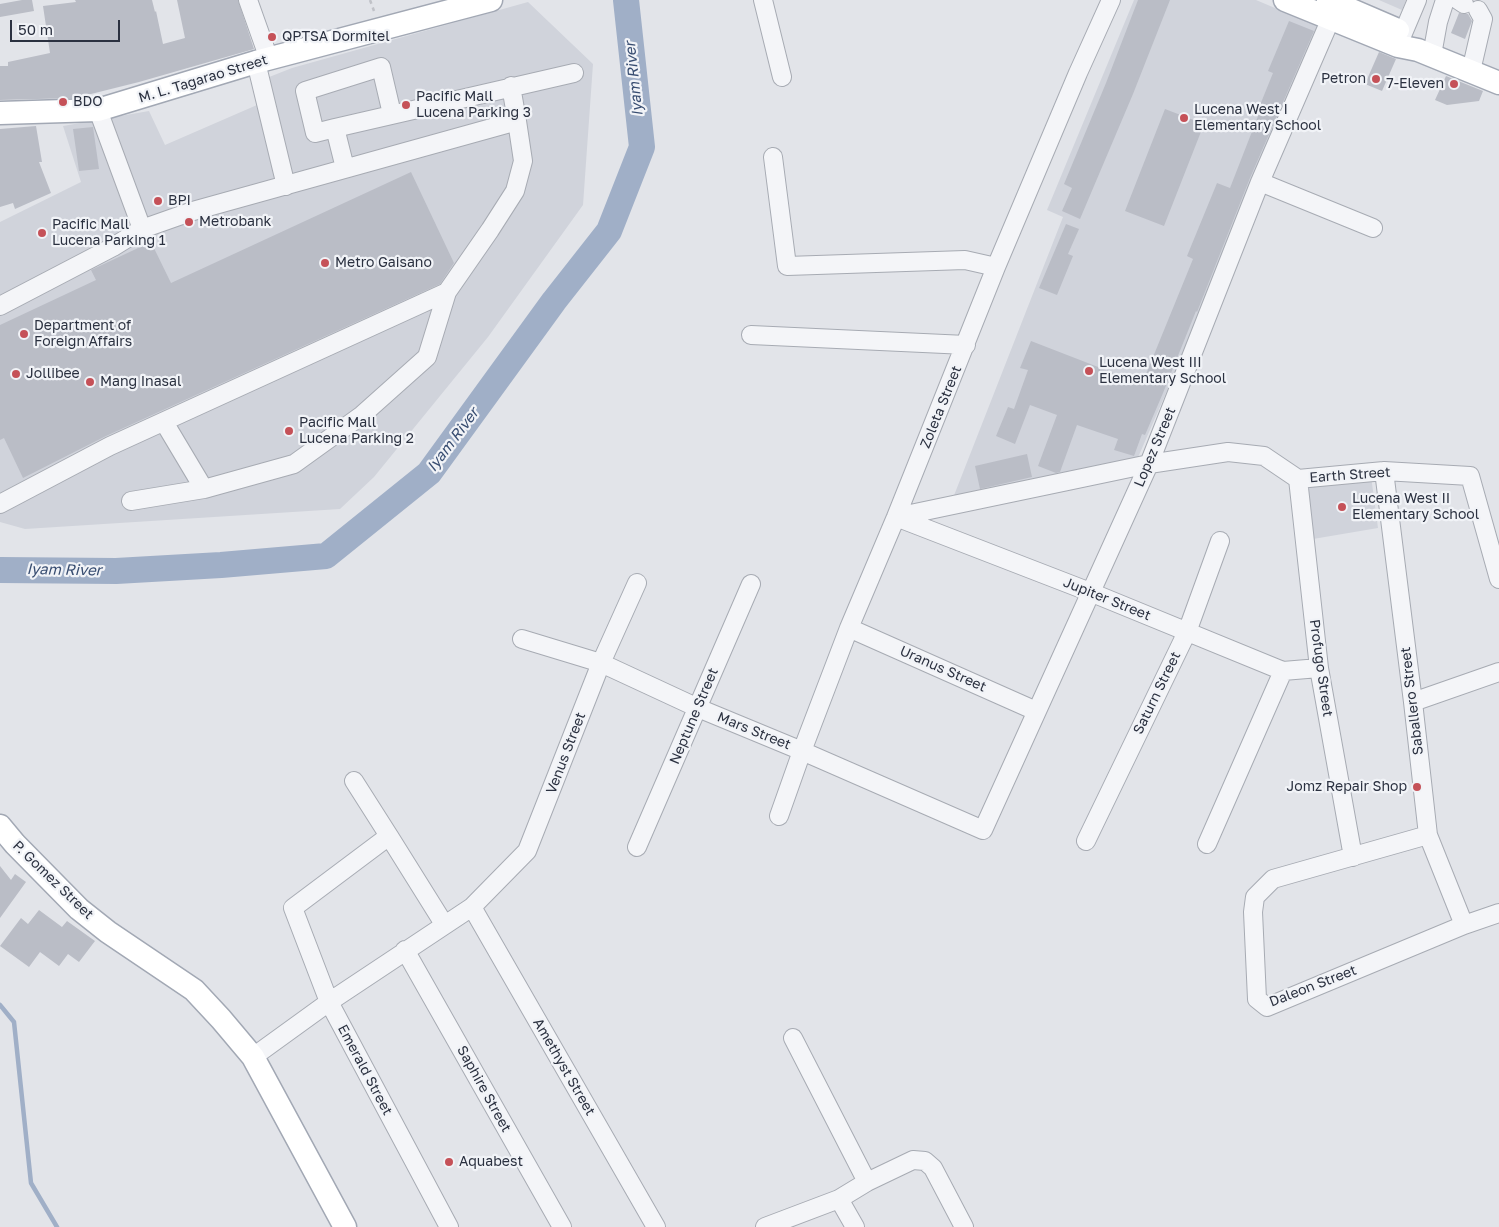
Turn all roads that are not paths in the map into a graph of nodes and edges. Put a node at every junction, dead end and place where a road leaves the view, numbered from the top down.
1 (248, 0) edge
2 (491, 0) edge
3 (763, 0) edge
4 (1111, 0) edge
5 (1285, 0) edge
6 (1417, 0) edge
7 (1445, 0) edge
8 (1467, 5) edge
9 (1332, 8) edge
10 (1413, 46) junction
11 (262, 61) junction
12 (1471, 71) junction
13 (574, 72) dead end
14 (782, 77) dead end
15 (1499, 83) edge
16 (511, 86) junction
17 (98, 110) junction
18 (0, 113) edge
19 (392, 114) junction
20 (517, 121) junction
21 (335, 128) junction
22 (773, 157) dead end
23 (344, 168) junction
24 (1260, 182) junction
25 (286, 186) junction
26 (142, 228) junction
27 (1373, 228) dead end
28 (996, 267) junction
29 (447, 292) junction
30 (0, 306) edge
31 (750, 335) dead end
32 (966, 345) junction
33 (164, 422) junction
34 (1149, 464) junction
35 (1384, 471) junction
36 (1298, 479) junction
37 (204, 489) junction
38 (131, 501) dead end
39 (0, 504) edge
40 (896, 517) junction
41 (1220, 541) dead end
42 (1499, 579) edge
43 (637, 584) dead end
44 (751, 584) dead end
45 (1090, 592) junction
46 (849, 628) junction
47 (1187, 632) junction
48 (522, 639) dead end
49 (601, 664) junction
50 (1319, 668) junction
51 (1283, 670) junction
52 (1499, 672) edge
53 (1413, 702) junction
54 (698, 708) junction
55 (1036, 710) junction
56 (802, 751) junction
57 (354, 782) dead end
58 (779, 816) dead end
59 (0, 826) edge
60 (982, 830) joint
61 (1428, 835) junction
62 (389, 836) junction
63 (1086, 841) dead end
64 (1207, 844) dead end
65 (637, 847) dead end
66 (1353, 857) junction
67 (472, 906) junction
68 (1499, 913) edge
69 (444, 924) junction
70 (1464, 925) junction
71 (405, 950) junction
72 (329, 1002) junction
73 (793, 1038) dead end
74 (253, 1057) junction
75 (867, 1182) junction
76 (839, 1199) junction
77 (344, 1227) edge
78 (450, 1227) edge
79 (562, 1227) edge
80 (656, 1227) edge
81 (765, 1227) edge
82 (855, 1227) edge
83 (964, 1227) edge

1 - 11 street
2 - 11 main road, M. L. Tagarao Street
3 - 14 street
4 - 28 street, Zoleta Street
5 - 9 main road
6 - 10 street
7 - 10 street
8 - 12 street
9 - 10 main road
9 - 24 street, Lopez Street
10 - 12 main road
11 - 17 main road, M. L. Tagarao Street
11 - 25 street
12 - 15 main road
13 - 16 street
16 - 19 street
16 - 20 street
17 - 18 main road, M. L. Tagarao Street
17 - 26 street
19 - 21 street
19 - 21 street
20 - 23 street
20 - 29 street
21 - 23 street
22 - 28 street
23 - 25 street
24 - 27 street
24 - 34 street, Lopez Street
25 - 26 street
26 - 30 street
28 - 32 street, Zoleta Street
29 - 33 street
29 - 37 street
31 - 32 street
32 - 40 street, Zoleta Street
33 - 37 street
33 - 39 street
34 - 36 street, Earth Street
34 - 40 street, Earth Street
34 - 45 street, Lopez Street
35 - 36 street, Earth Street
35 - 42 street, Earth Street
35 - 53 street, Saballero Street
36 - 50 street, Profugo Street
37 - 38 street
40 - 45 street, Jupiter Street
40 - 46 street, Zoleta Street
41 - 47 street, Saturn Street
43 - 49 street, Venus Street
44 - 54 street, Neptune Street
45 - 47 street, Jupiter Street
45 - 55 street, Lopez Street
46 - 55 street, Uranus Street
46 - 56 street, Zoleta Street
47 - 51 street, Jupiter Street
47 - 63 street, Saturn Street
48 - 49 street, Mars Street
49 - 54 street, Mars Street
49 - 67 street, Venus Street
50 - 51 street, Jupiter Street
50 - 66 street, Profugo Street
51 - 64 street
52 - 53 street
53 - 61 street, Saballero Street
54 - 56 street, Mars Street
54 - 65 street, Neptune Street
55 - 60 street, Lopez Street
56 - 58 street, Zoleta Street
56 - 60 street, Mars Street
57 - 62 street
59 - 74 main road, P. Gomez Street
61 - 66 street, Daleon Street
61 - 70 street, Saballero Street
62 - 69 street
62 - 72 street, Emerald Street
66 - 70 street, Daleon Street
67 - 69 street, Venus Street
67 - 80 street, Amethyst Street
68 - 70 street, Daleon Street
69 - 71 street, Venus Street
71 - 72 street, Venus Street
71 - 79 street, Saphire Street
72 - 74 street, Venus Street
72 - 78 street, Emerald Street
73 - 75 street
74 - 77 main road, P. Gomez Street
75 - 76 street
75 - 83 street
76 - 81 street
76 - 82 street

